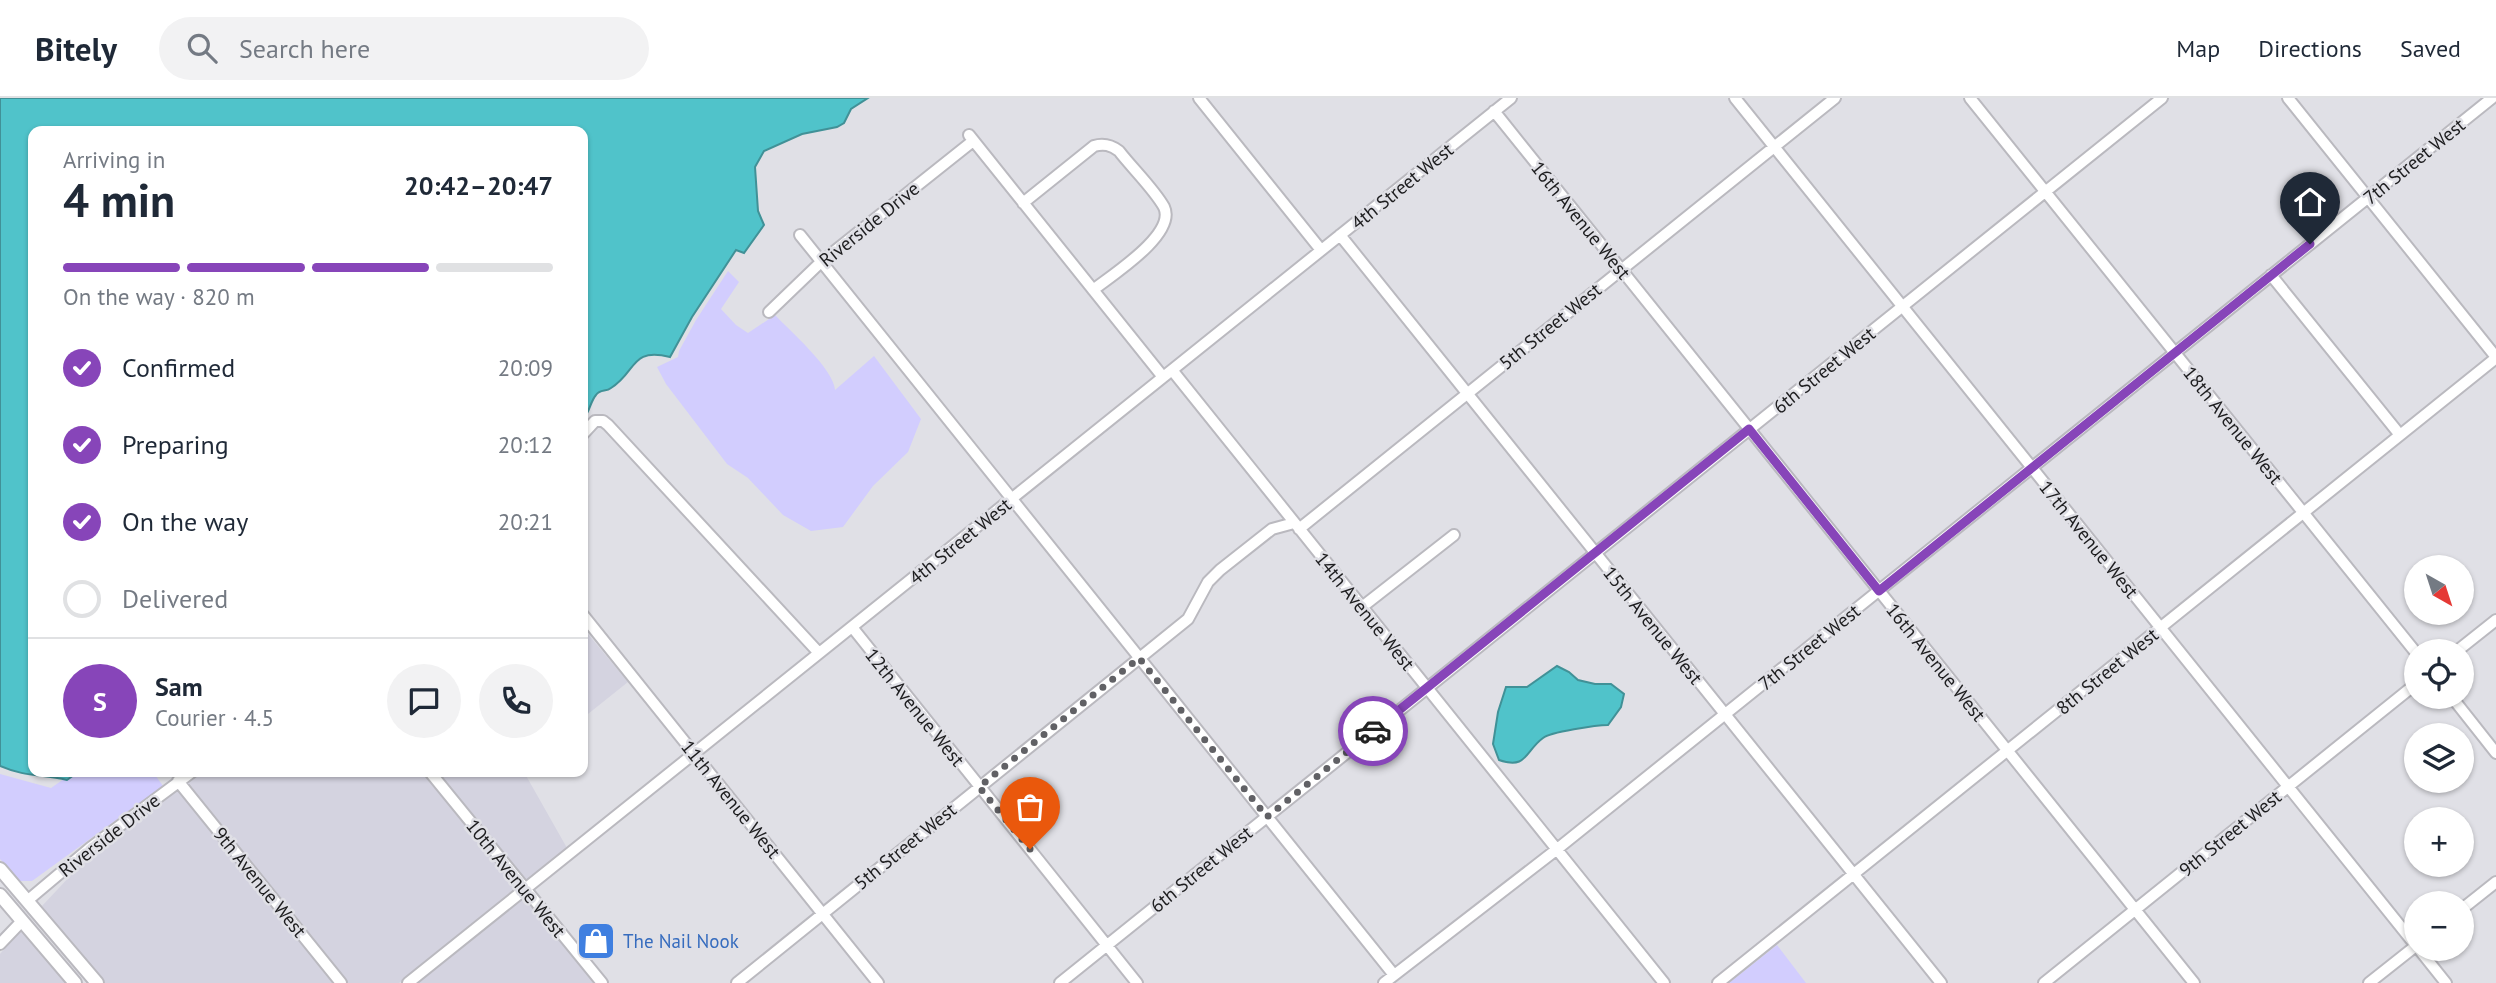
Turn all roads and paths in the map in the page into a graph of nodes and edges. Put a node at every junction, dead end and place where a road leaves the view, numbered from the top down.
1 (1199, 98) edge
2 (1511, 98) edge
3 (1735, 98) edge
4 (1835, 98) edge
5 (1970, 98) edge
6 (2162, 98) edge
7 (2288, 98) edge
8 (2493, 98) edge
9 (1494, 111) junction
10 (971, 138) joint
11 (1774, 147) junction
12 (2045, 192) junction
13 (2368, 198) junction
14 (1023, 203) junction
15 (800, 235) dead end
16 (1340, 235) junction
17 (1321, 250) junction
18 (821, 262) junction
19 (1621, 270) junction
20 (2271, 275) junction
21 (1093, 290) junction
22 (1902, 306) junction
23 (769, 312) dead end
24 (2175, 353) junction
25 (2496, 357) edge
26 (1167, 374) junction
27 (1467, 393) junction
28 (588, 429) edge
29 (1749, 429) junction
30 (2400, 435) junction
31 (2032, 468) junction
32 (1012, 499) junction
33 (2303, 513) junction
34 (1296, 526) junction
35 (1454, 535) dead end
36 (1595, 553) junction
37 (1879, 591) junction
38 (1362, 607) junction
39 (2496, 620) edge
40 (588, 621) edge
41 (852, 627) junction
42 (2160, 628) junction
43 (2405, 639) edge
44 (2472, 639) edge
45 (819, 653) junction
46 (1139, 658) junction
47 (1427, 688) junction
48 (2404, 693) edge
49 (2461, 709) edge
50 (1725, 714) junction
51 (2007, 751) junction
52 (2496, 753) edge
53 (694, 754) junction
54 (184, 777) edge
55 (434, 777) edge
56 (178, 781) junction
57 (979, 787) junction
58 (2288, 787) junction
59 (1267, 817) junction
60 (1556, 850) junction
61 (0, 869) edge
62 (1853, 874) junction
63 (2496, 882) edge
64 (0, 884) edge
65 (525, 890) junction
66 (0, 895) edge
67 (2474, 899) edge
68 (27, 901) junction
69 (2135, 909) junction
70 (822, 913) junction
71 (22, 921) junction
72 (2404, 931) edge
73 (0, 944) edge
74 (1107, 945) junction
75 (2404, 957) edge
76 (2428, 961) edge
77 (1394, 975) junction
78 (95, 981) edge
79 (75, 983) edge
80 (341, 983) edge
81 (408, 983) edge
82 (602, 983) edge
83 (737, 983) edge
84 (878, 983) edge
85 (1060, 983) edge
86 (1137, 983) edge
87 (1384, 983) edge
88 (1664, 983) edge
89 (1718, 983) edge
90 (1941, 983) edge
91 (2043, 983) edge
92 (2194, 983) edge
93 (2370, 983) edge
94 (2446, 983) edge

1 - 17 street
2 - 9 street, 4th Street West
3 - 11 street, 17th Avenue West
4 - 11 street, 5th Street West
5 - 12 street, 18th Avenue West
6 - 12 street, 6th Street West
7 - 13 street
8 - 13 street, 7th Street West
9 - 16 street, 4th Street West
9 - 19 street, 16th Avenue West
10 - 14 street, 14th Avenue West
10 - 18 street, Riverside Drive
11 - 19 street, 5th Street West
11 - 22 street, 17th Avenue West
12 - 22 street, 6th Street West
12 - 24 street, 18th Avenue West
13 - 20 street, 7th Street West
13 - 25 street
14 - 21 street, 14th Avenue West
14 - 21 street
15 - 18 street
16 - 17 street, 4th Street West
16 - 27 street, 15th Avenue West
17 - 26 street, 4th Street West
18 - 23 street, Riverside Drive
18 - 32 street
19 - 27 street, 5th Street West
19 - 29 street, 16th Avenue West
20 - 24 street, 7th Street West
20 - 30 street
21 - 26 street, 14th Avenue West
22 - 29 street, 6th Street West
22 - 31 street, 17th Avenue West
24 - 31 street, 7th Street West
24 - 33 street, 18th Avenue West
25 - 30 street, 8th Street West
26 - 32 street, 4th Street West
26 - 34 street, 14th Avenue West
27 - 34 street, 5th Street West
27 - 36 street, 15th Avenue West
28 - 45 street
29 - 36 street, 6th Street West
29 - 37 street, 16th Avenue West
30 - 33 street, 8th Street West
31 - 37 street, 7th Street West
31 - 42 street, 17th Avenue West
32 - 41 street, 4th Street West
32 - 46 street
33 - 42 street, 8th Street West
33 - 43 street, 18th Avenue West
34 - 38 street, 14th Avenue West
34 - 46 street, 5th Street West
35 - 38 street
36 - 47 street, 6th Street West
36 - 50 street, 15th Avenue West
37 - 50 street, 7th Street West
37 - 51 street, 16th Avenue West
38 - 47 street, 14th Avenue West
39 - 44 street
40 - 53 street, 11th Avenue West
41 - 45 street, 4th Street West
41 - 57 street, 12th Avenue West
42 - 51 street, 8th Street West
42 - 58 street, 17th Avenue West
45 - 53 street, 4th Street West
46 - 57 street, 5th Street West
46 - 59 street
47 - 59 street, 6th Street West
47 - 60 street, 14th Avenue West
48 - 58 street, 9th Street West
49 - 52 street
50 - 60 street, 7th Street West
50 - 62 street, 15th Avenue West
51 - 62 street, 8th Street West
51 - 69 street, 16th Avenue West
53 - 65 street, 4th Street West
53 - 70 street, 11th Avenue West
54 - 56 street, Riverside Drive
55 - 65 street, 10th Avenue West
56 - 68 street, Riverside Drive
56 - 80 street, 9th Avenue West
57 - 70 street, 5th Street West
57 - 74 street, 12th Avenue West
58 - 69 street, 9th Street West
58 - 72 street, 17th Avenue West
59 - 74 street, 6th Street West
59 - 77 street
60 - 77 street, 7th Street West
60 - 88 street, 14th Avenue West
61 - 68 main road
62 - 89 street, 8th Street West
62 - 90 street, 15th Avenue West
63 - 67 street
64 - 68 main road
65 - 81 street, 4th Street West
65 - 82 street, 10th Avenue West
66 - 71 main road
68 - 78 main road
69 - 91 street, 9th Street West
69 - 92 street, 16th Avenue West
70 - 83 street, 5th Street West
70 - 84 street, 11th Avenue West
71 - 73 street
71 - 78 main road
71 - 79 main road
74 - 85 street, 6th Street West
74 - 86 street, 12th Avenue West
75 - 93 street
76 - 94 street, 17th Avenue West
77 - 87 street, 7th Street West

